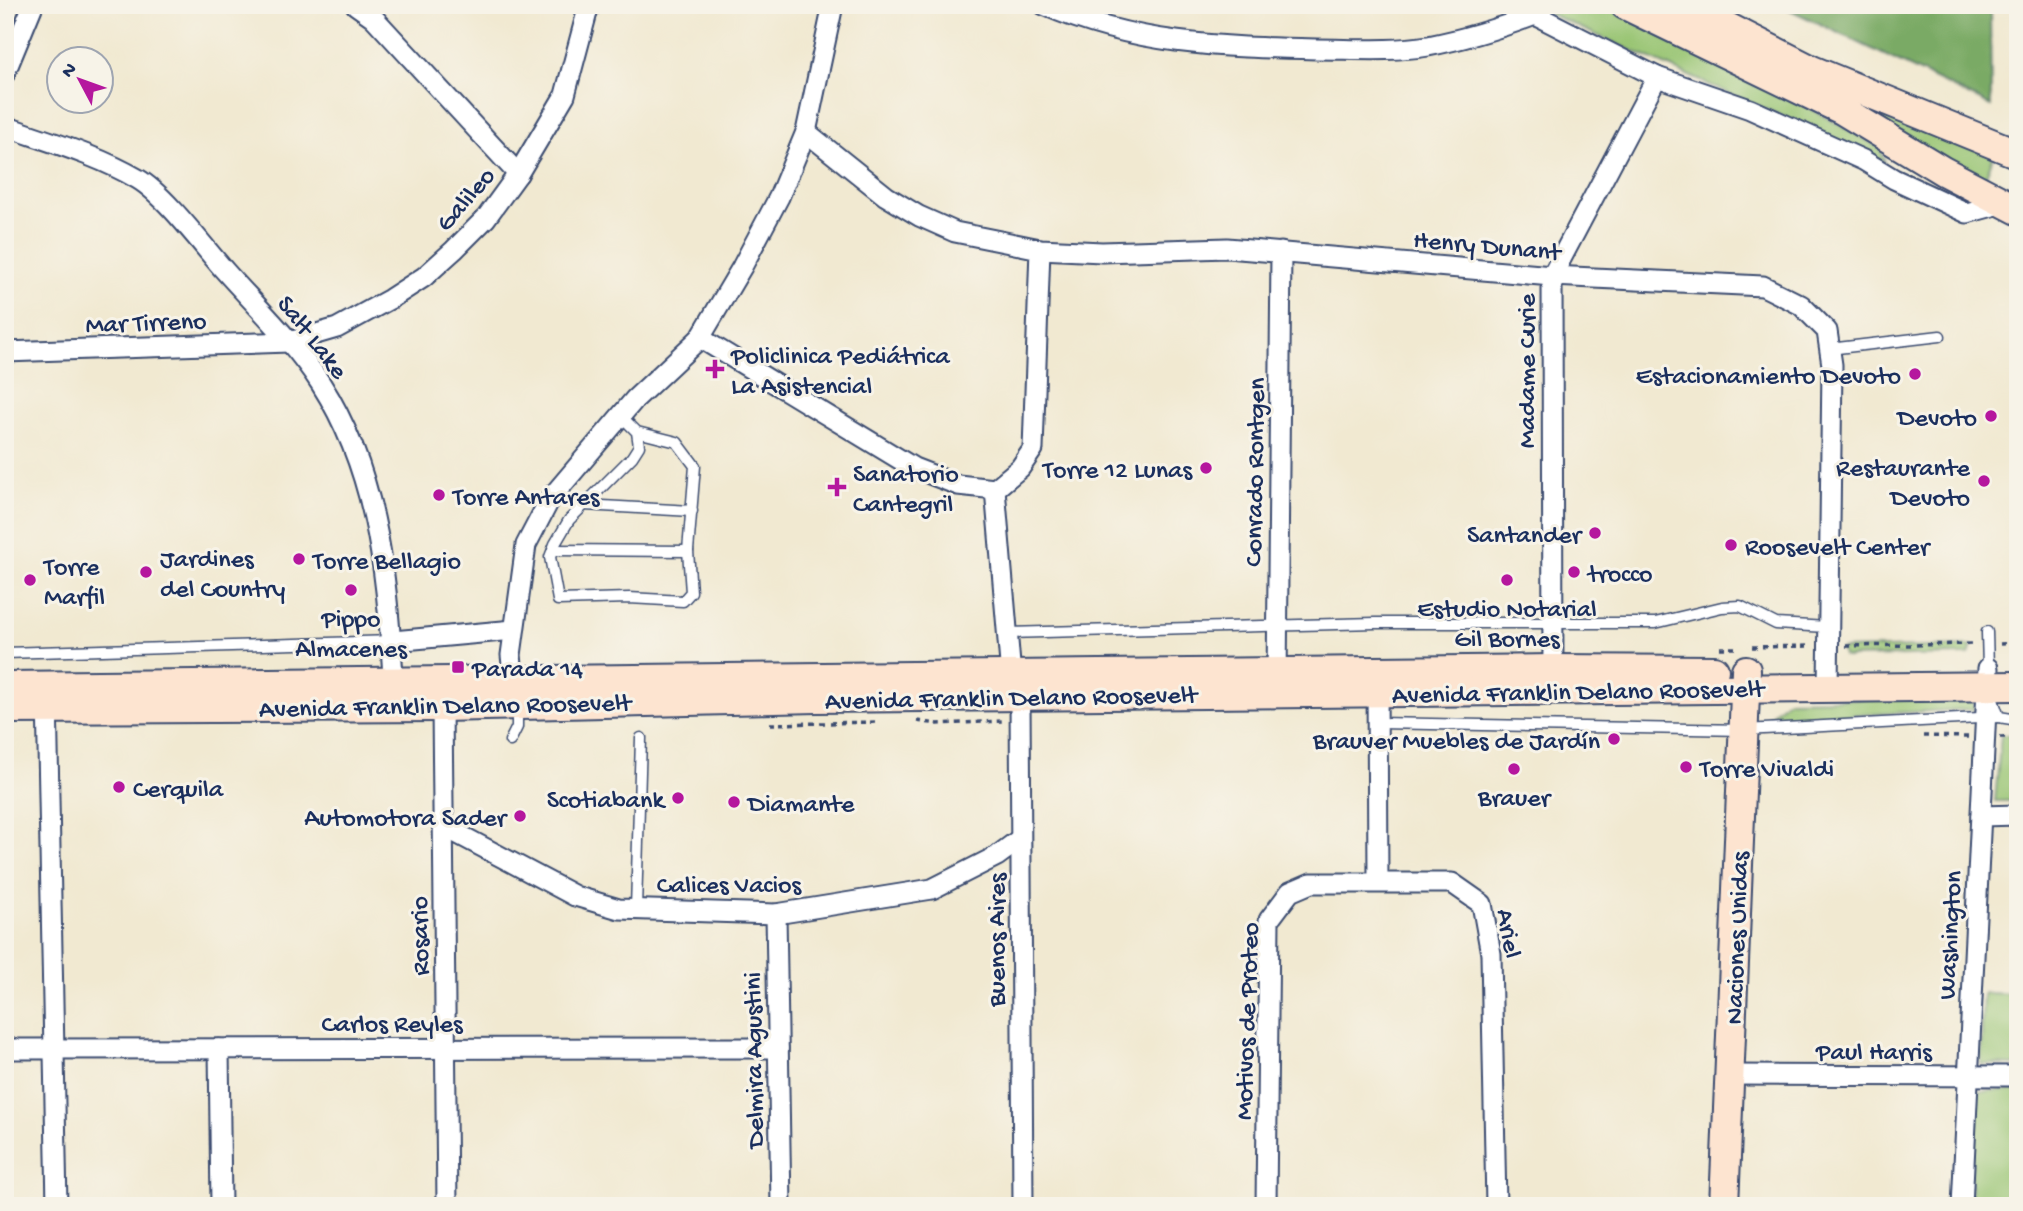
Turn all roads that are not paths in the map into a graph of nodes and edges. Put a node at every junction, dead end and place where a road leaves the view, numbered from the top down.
1 (33, 5) edge
2 (356, 5) edge
3 (589, 5) edge
4 (833, 5) edge
5 (1044, 5) edge
6 (1516, 5) edge
7 (1625, 5) edge
8 (1684, 5) edge
9 (373, 11) edge
10 (1535, 15) junction
11 (5, 73) edge
12 (1657, 77) junction
13 (5, 126) edge
14 (806, 131) junction
15 (2017, 153) edge
16 (518, 174) junction
17 (2010, 205) edge
18 (1040, 249) junction
19 (1281, 252) junction
20 (1552, 276) junction
21 (1940, 336) dead end
22 (699, 338) junction
23 (289, 342) junction
24 (1829, 349) junction
25 (5, 352) edge
26 (621, 416) junction
27 (638, 432) junction
28 (995, 489) junction
29 (584, 505) junction
30 (692, 511) junction
31 (553, 550) junction
32 (688, 551) junction
33 (1552, 624) junction
34 (1278, 626) junction
35 (1827, 627) junction
36 (514, 630) junction
37 (1987, 632) dead end
38 (1008, 633) junction
39 (393, 641) junction
40 (5, 653) edge
41 (2018, 667) edge
42 (1988, 677) junction
43 (1827, 678) junction
44 (1746, 679) junction
45 (1553, 680) junction
46 (1277, 682) junction
47 (1377, 682) junction
48 (5, 686) edge
49 (1016, 686) junction
50 (2018, 686) edge
51 (515, 693) junction
52 (394, 694) junction
53 (47, 697) junction
54 (442, 707) junction
55 (5, 709) edge
56 (1993, 718) junction
57 (2018, 720) edge
58 (1379, 723) junction
59 (1744, 730) junction
60 (641, 738) dead end
61 (510, 741) dead end
62 (2018, 815) edge
63 (1981, 816) junction
64 (443, 826) junction
65 (1020, 839) junction
66 (1378, 880) junction
67 (636, 909) junction
68 (776, 914) junction
69 (219, 1048) junction
70 (446, 1048) junction
71 (778, 1048) junction
72 (5, 1049) edge
73 (55, 1049) junction
74 (1730, 1075) junction
75 (1966, 1076) junction
76 (2018, 1076) edge
77 (57, 1206) edge
78 (220, 1206) edge
79 (447, 1206) edge
80 (781, 1206) edge
81 (1023, 1206) edge
82 (1266, 1206) edge
83 (1496, 1206) edge
84 (1724, 1206) edge
85 (1962, 1206) edge

1 - 11 street
2 - 9 street
3 - 16 street, Galileo
4 - 14 street
5 - 10 street
6 - 10 street
7 - 17 main road
8 - 15 main road
9 - 16 street
10 - 12 street
12 - 17 street
12 - 20 street, Madame Curie
13 - 23 street, Salt Lake
14 - 18 street, Henry Dunant
14 - 22 street
15 - 17 main road
16 - 23 street, Galileo
18 - 19 street, Henry Dunant
18 - 28 street
19 - 20 street, Henry Dunant
19 - 34 street, Conrado Rontgen
20 - 24 street, Henry Dunant
20 - 33 street, Madame Curie
21 - 24 lane
22 - 26 street
22 - 28 street
23 - 25 street, Mar Tirreno
23 - 39 street, Salt Lake
24 - 35 street, Henry Dunant
26 - 27 lane
26 - 36 street
27 - 29 lane
27 - 30 lane
28 - 38 street, Buenos Aires
29 - 30 lane
29 - 31 lane
30 - 32 lane
31 - 32 lane
31 - 32 lane
33 - 34 lane
33 - 35 lane
33 - 45 street, Madame Curie
34 - 38 lane
34 - 46 street, Conrado Rontgen
35 - 43 street, Henry Dunant
36 - 39 street
36 - 51 street
37 - 42 lane
38 - 49 street, Buenos Aires
39 - 40 lane
39 - 52 street, Salt Lake
41 - 42 main road, Avenida Franklin Delano Roosevelt
42 - 43 main road, Avenida Franklin Delano Roosevelt
42 - 50 main road, Avenida Franklin Delano Roosevelt
42 - 56 street, Washington
43 - 44 main road, Avenida Franklin Delano Roosevelt
44 - 45 main road, Avenida Franklin Delano Roosevelt
44 - 59 main road, Naciones Unidas
45 - 47 main road, Avenida Franklin Delano Roosevelt
46 - 47 main road, Avenida Franklin Delano Roosevelt
46 - 49 main road, Avenida Franklin Delano Roosevelt
47 - 58 street
48 - 53 main road, Avenida Franklin Delano Roosevelt
49 - 51 main road, Avenida Franklin Delano Roosevelt
49 - 65 street, Buenos Aires
51 - 52 main road, Avenida Franklin Delano Roosevelt
51 - 54 main road, Avenida Franklin Delano Roosevelt
51 - 61 lane
52 - 53 main road, Avenida Franklin Delano Roosevelt
52 - 54 main road, Avenida Franklin Delano Roosevelt
53 - 55 main road, Avenida Franklin Delano Roosevelt
53 - 73 street
54 - 64 street, Rosario
56 - 57 lane
56 - 59 lane
56 - 63 street, Washington
58 - 59 lane
58 - 66 street
59 - 74 main road, Naciones Unidas
60 - 67 lane
62 - 63 street
63 - 75 street, Washington
64 - 67 street, Calices Vacios
64 - 70 street, Rosario
65 - 68 street, Calices Vacios
65 - 81 street, Buenos Aires
66 - 82 street, Motivos de Proteo
66 - 83 street, Ariel
67 - 68 street, Calices Vacios
68 - 71 street, Delmira Agustini
69 - 70 street, Carlos Reyles
69 - 73 street, Carlos Reyles
69 - 78 street
70 - 71 street, Carlos Reyles
70 - 79 street, Rosario
71 - 80 street, Delmira Agustini
72 - 73 street, Carlos Reyles
73 - 77 street
74 - 75 street, Paul Harris
74 - 84 main road, Naciones Unidas
75 - 76 street, Paul Harris
75 - 85 street, Washington

